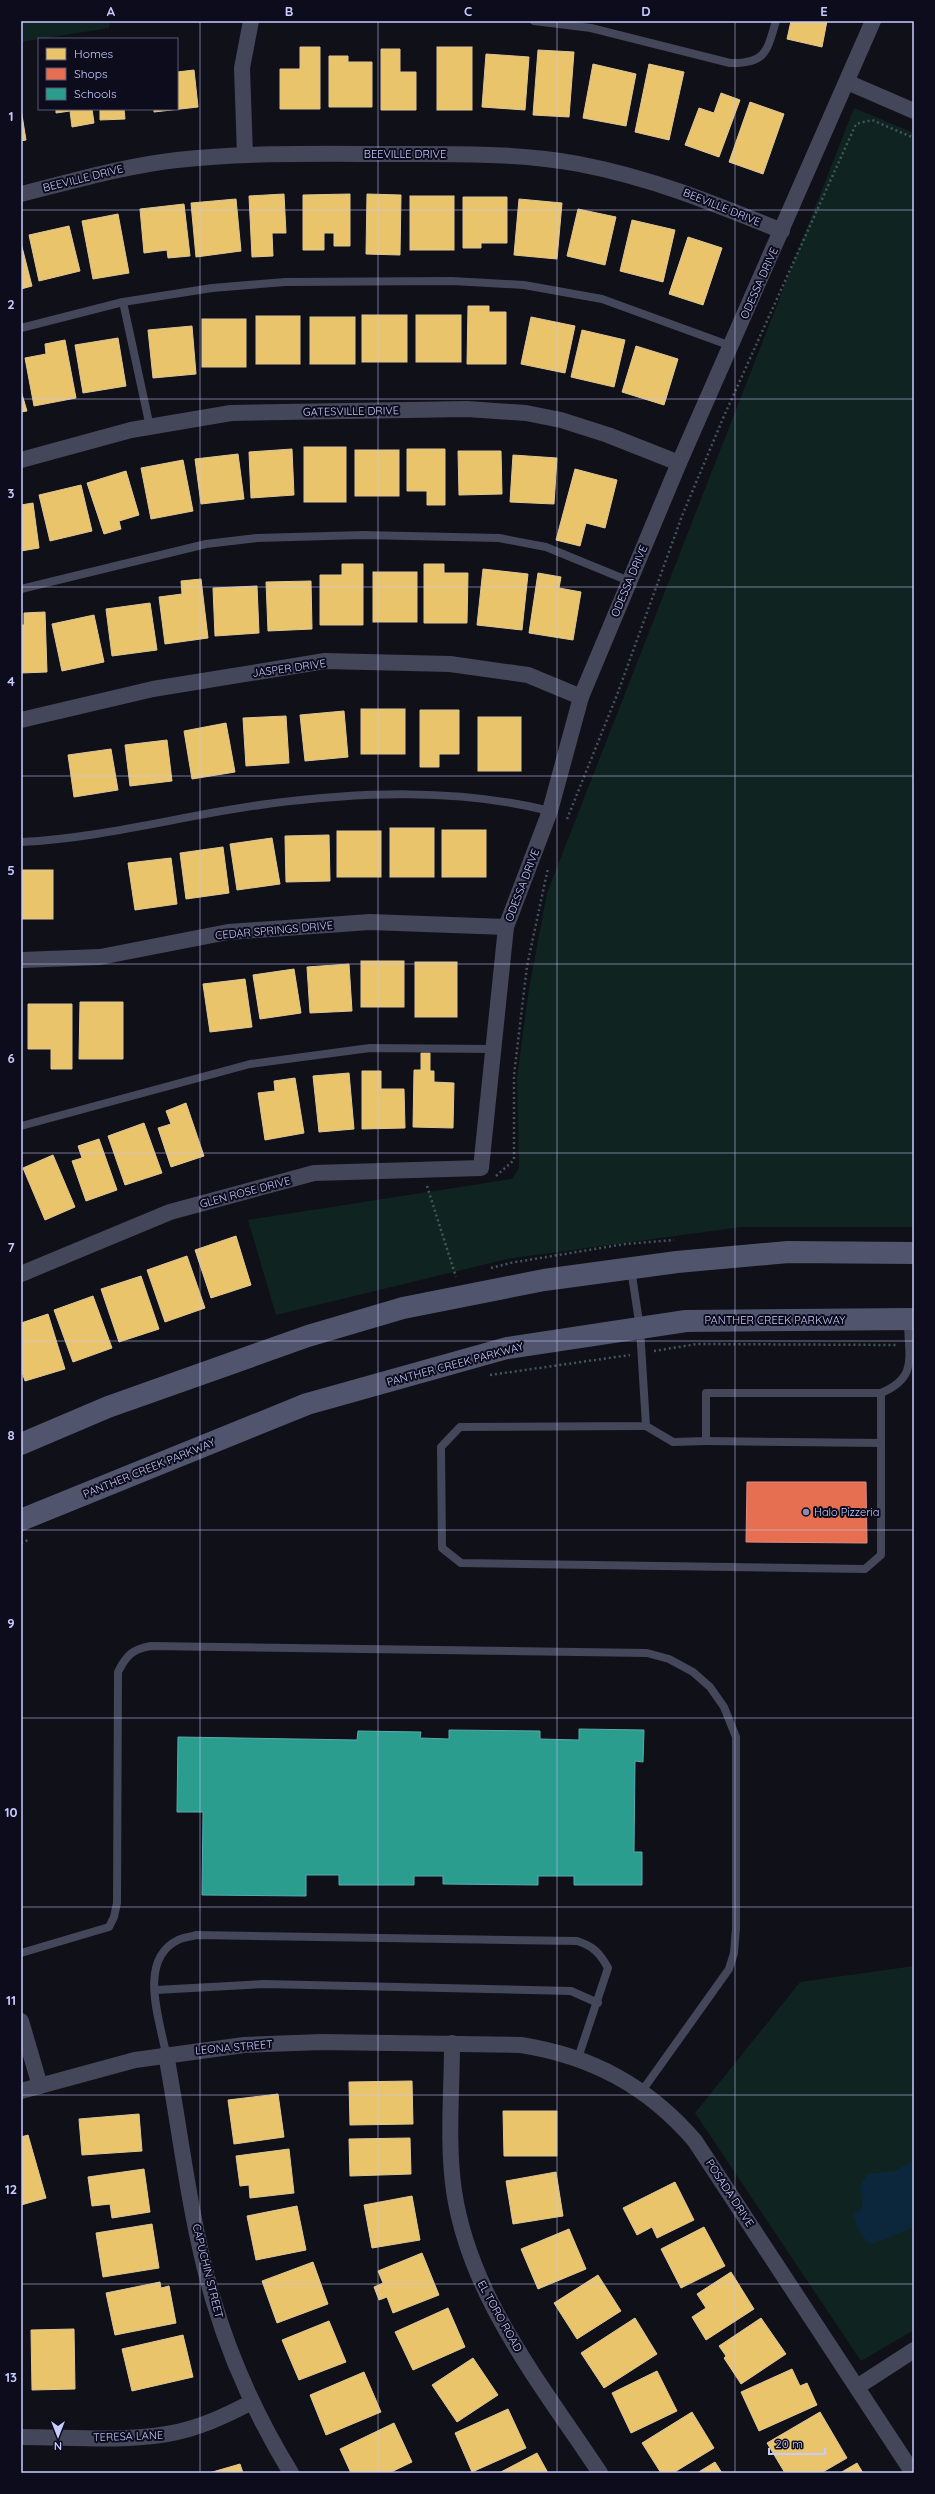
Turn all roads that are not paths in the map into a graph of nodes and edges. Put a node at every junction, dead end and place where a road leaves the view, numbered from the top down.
1 (250, 21) edge
2 (534, 21) edge
3 (776, 21) edge
4 (873, 21) edge
5 (847, 82) junction
6 (914, 111) edge
7 (245, 155) junction
8 (21, 194) edge
9 (782, 231) junction
10 (123, 302) junction
11 (21, 328) edge
12 (731, 346) junction
13 (150, 426) junction
14 (21, 460) edge
15 (679, 462) junction
16 (629, 581) junction
17 (21, 589) edge
18 (581, 697) junction
19 (21, 720) edge
20 (550, 811) junction
21 (21, 842) edge
22 (506, 927) junction
23 (21, 960) edge
24 (493, 1049) junction
25 (21, 1126) edge
26 (486, 1172) joint
27 (914, 1253) edge
28 (631, 1268) junction
29 (21, 1274) edge
30 (911, 1319) edge
31 (640, 1328) junction
32 (881, 1393) junction
33 (646, 1426) junction
34 (706, 1441) junction
35 (881, 1443) junction
36 (21, 1444) edge
37 (21, 1520) edge
38 (21, 1953) edge
39 (156, 1990) junction
40 (598, 2003) junction
41 (21, 2021) edge
42 (452, 2043) junction
43 (166, 2054) junction
44 (578, 2058) junction
45 (40, 2086) junction
46 (21, 2091) edge
47 (642, 2091) junction
48 (914, 2350) edge
49 (857, 2387) junction
50 (252, 2402) junction
51 (21, 2437) edge
52 (292, 2473) edge
53 (600, 2473) edge
54 (913, 2473) edge

1 - 7 street
2 - 3 lane
4 - 5 street, ODESSA DRIVE
5 - 6 street
5 - 9 street, ODESSA DRIVE
7 - 8 street, BEEVILLE DRIVE
7 - 9 street, BEEVILLE DRIVE
9 - 12 street, ODESSA DRIVE
10 - 11 lane
10 - 12 lane
10 - 13 lane
12 - 15 street, ODESSA DRIVE
13 - 14 street, GATESVILLE DRIVE
13 - 15 street, GATESVILLE DRIVE
15 - 16 street, ODESSA DRIVE
16 - 17 lane
16 - 18 street, ODESSA DRIVE
18 - 19 street, JASPER DRIVE
18 - 20 street, ODESSA DRIVE
20 - 21 lane
20 - 22 street, ODESSA DRIVE
22 - 23 street, CEDAR SPRINGS DRIVE
22 - 24 street, ODESSA DRIVE
24 - 25 lane
24 - 26 street, ODESSA DRIVE
26 - 29 street, GLEN ROSE DRIVE
27 - 28 main road
28 - 31 lane
28 - 36 main road
30 - 31 main road, PANTHER CREEK PARKWAY
30 - 32 lane
31 - 33 lane
31 - 37 main road, PANTHER CREEK PARKWAY
32 - 34 lane
32 - 35 lane
33 - 34 lane
33 - 35 lane
34 - 35 lane
38 - 47 lane
39 - 40 lane
39 - 40 lane
39 - 43 lane
40 - 44 lane
41 - 45 street
42 - 43 street, LEONA STREET
42 - 44 street, POSADA DRIVE
42 - 53 street, EL TORO ROAD
43 - 45 street, LEONA STREET
43 - 50 street, CAPUCHIN STREET
44 - 47 street, POSADA DRIVE
45 - 46 street, LEONA STREET
47 - 49 street, POSADA DRIVE
48 - 49 street
49 - 54 street, POSADA DRIVE
50 - 51 street, TERESA LANE
50 - 52 street, CAPUCHIN STREET

